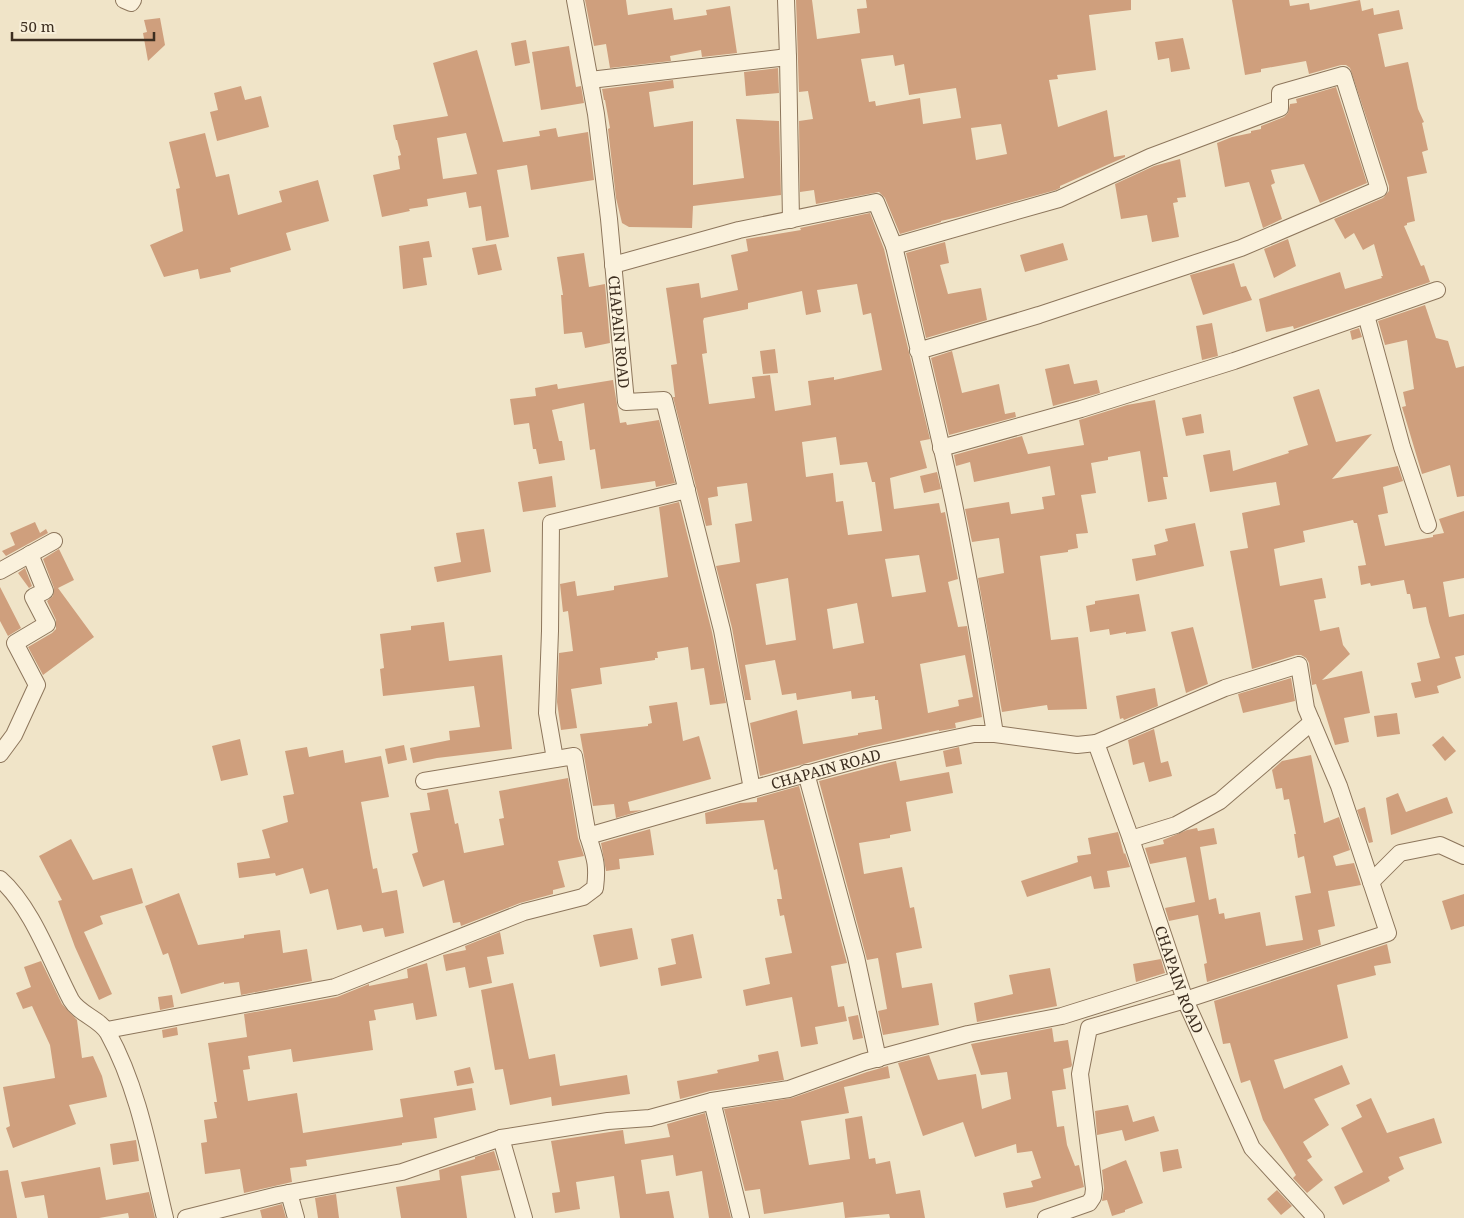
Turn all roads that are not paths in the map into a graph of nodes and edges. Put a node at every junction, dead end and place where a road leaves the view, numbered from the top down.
1 (124, 0) edge
2 (134, 0) edge
3 (575, 0) edge
4 (786, 0) edge
5 (788, 57) junction
6 (590, 80) junction
7 (791, 220) junction
8 (894, 246) junction
9 (613, 264) junction
10 (1437, 290) dead end
11 (1366, 315) junction
12 (918, 351) junction
13 (941, 448) junction
14 (687, 490) junction
15 (1428, 525) dead end
16 (54, 541) dead end
17 (30, 554) junction
18 (0, 571) edge
19 (1312, 722) junction
20 (995, 734) junction
21 (1096, 743) junction
22 (0, 754) edge
23 (556, 759) junction
24 (806, 773) junction
25 (424, 781) dead end
26 (752, 789) junction
27 (588, 836) junction
28 (1130, 838) junction
29 (1464, 856) edge
30 (0, 879) edge
31 (1371, 882) junction
32 (1177, 980) junction
33 (1185, 1000) junction
34 (107, 1030) junction
35 (878, 1059) junction
36 (712, 1101) junction
37 (501, 1138) junction
38 (289, 1193) junction
39 (165, 1218) edge
40 (186, 1218) edge
41 (296, 1218) edge
42 (524, 1218) edge
43 (741, 1218) edge
44 (1046, 1218) edge
45 (1316, 1218) edge

1 - 2 street
3 - 6 street, CHAPAIN ROAD
4 - 5 street
5 - 6 street
5 - 7 street
6 - 9 street, CHAPAIN ROAD
7 - 8 street
7 - 9 street
8 - 12 street
8 - 12 street
9 - 14 street, CHAPAIN ROAD
10 - 11 street
11 - 13 street
11 - 15 street
12 - 13 street
13 - 20 street
14 - 23 street
14 - 26 street, CHAPAIN ROAD
16 - 17 street
17 - 18 street
17 - 22 street
19 - 21 street
19 - 28 street
19 - 31 street
20 - 21 street, CHAPAIN ROAD
20 - 24 street, CHAPAIN ROAD
21 - 28 street, CHAPAIN ROAD
23 - 25 street
23 - 27 street
24 - 26 street, CHAPAIN ROAD
24 - 35 street
26 - 27 street
27 - 34 street
28 - 32 street, CHAPAIN ROAD
29 - 31 street
30 - 34 street
31 - 33 street
32 - 33 street, CHAPAIN ROAD
32 - 35 street
33 - 44 street
33 - 45 street, CHAPAIN ROAD
34 - 39 street
35 - 36 street
36 - 37 street
36 - 43 street
37 - 38 street
37 - 42 street
38 - 40 street
38 - 41 street

